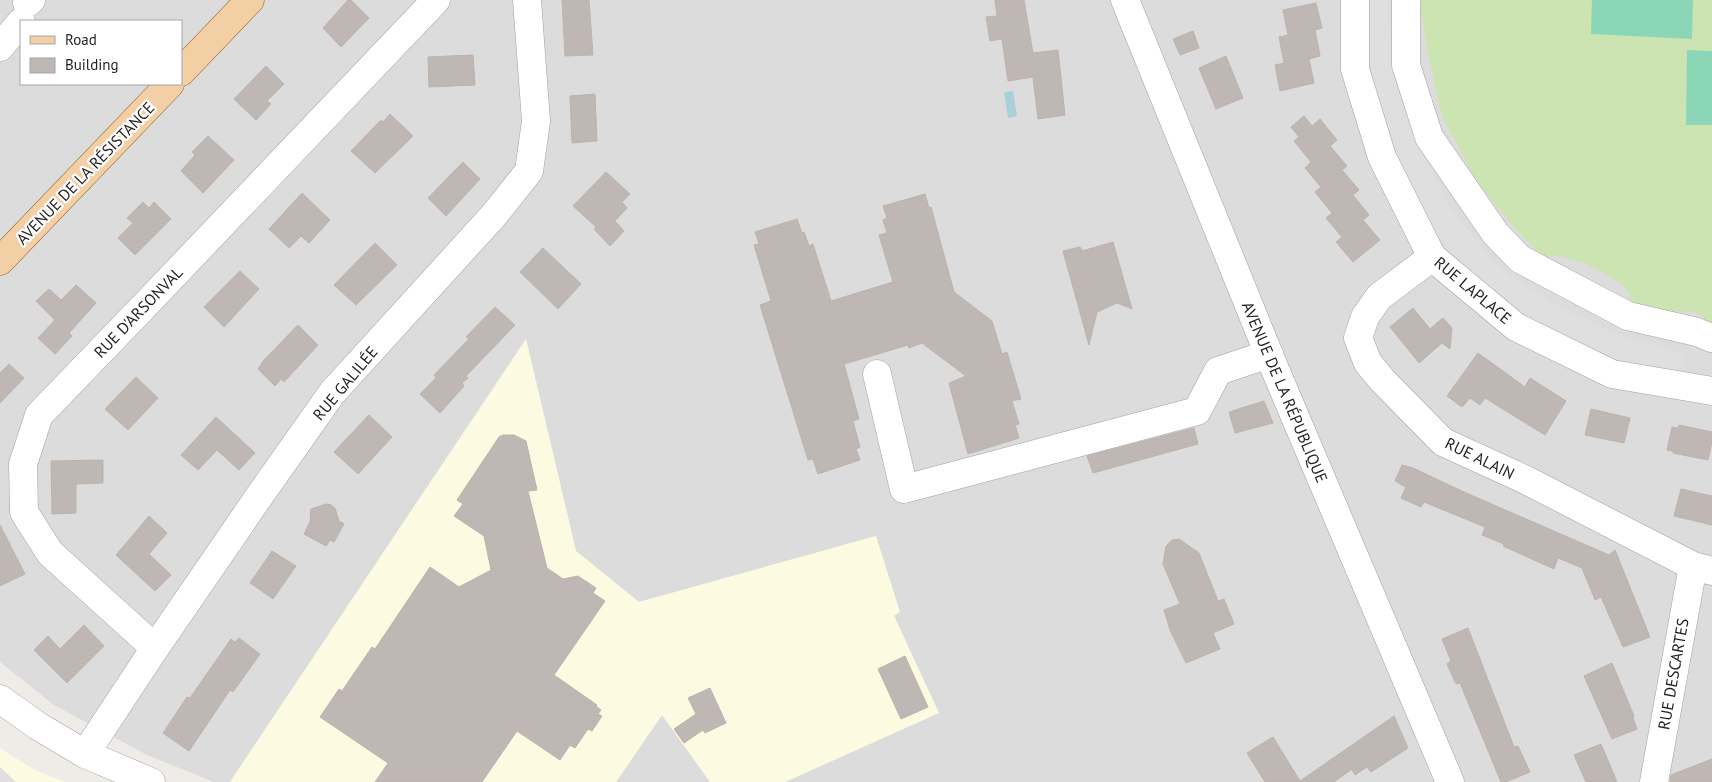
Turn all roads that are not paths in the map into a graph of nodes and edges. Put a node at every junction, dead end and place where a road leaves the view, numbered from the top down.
1 (250, 0) edge
2 (436, 0) edge
3 (527, 0) edge
4 (1125, 0) edge
5 (1355, 0) edge
6 (1406, 0) edge
7 (26, 9) edge
8 (0, 47) edge
9 (182, 71) edge
10 (169, 85) edge
11 (1432, 257) junction
12 (0, 261) edge
13 (1711, 338) edge
14 (1269, 354) junction
15 (877, 374) dead end
16 (1712, 392) edge
17 (1702, 568) edge
18 (155, 648) junction
19 (0, 699) edge
20 (85, 754) junction
21 (152, 782) edge
22 (1450, 782) edge
23 (1654, 782) edge

1 - 9 main road
2 - 18 street, RUE D'ARSONVAL
3 - 18 street, RUE GALILÉE
4 - 14 street, AVENUE DE LA RÉPUBLIQUE
5 - 11 street, RUE LAPLACE
6 - 13 street
7 - 8 street
10 - 12 main road, AVENUE DE LA RÉSISTANCE
11 - 16 street, RUE LAPLACE
11 - 17 street, RUE ALAIN
14 - 15 street
14 - 22 street, AVENUE DE LA RÉPUBLIQUE
17 - 23 street, RUE DESCARTES
18 - 20 street, RUE GALILÉE
19 - 20 street
20 - 21 street

